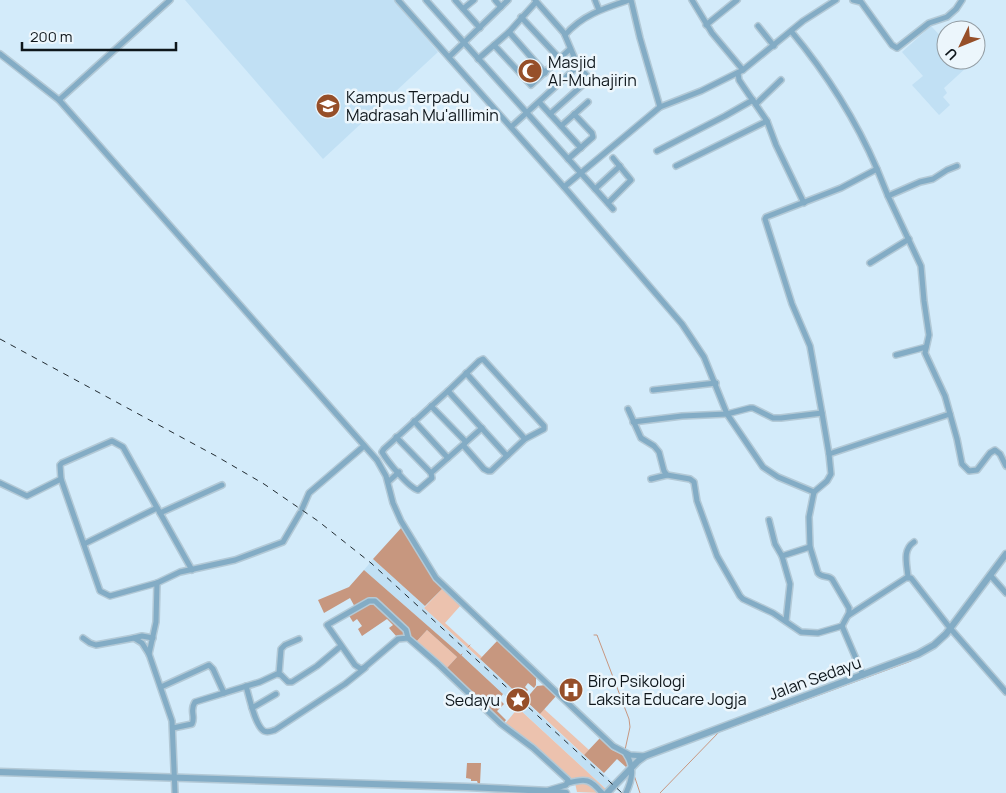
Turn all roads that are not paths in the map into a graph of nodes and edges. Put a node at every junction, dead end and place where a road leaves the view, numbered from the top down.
1 (163, 0) edge
2 (170, 0) edge
3 (398, 0) edge
4 (426, 0) edge
5 (455, 0) edge
6 (474, 0) edge
7 (494, 0) edge
8 (508, 0) edge
9 (595, 0) edge
10 (630, 0) edge
11 (692, 0) edge
12 (737, 0) edge
13 (836, 0) edge
14 (853, 0) edge
15 (962, 0) edge
16 (536, 1) edge
17 (863, 1) edge
18 (162, 7) junction
19 (500, 7) junction
20 (463, 9) junction
21 (599, 10) junction
22 (521, 17) junction
23 (706, 24) junction
24 (758, 26) dead end
25 (480, 28) junction
26 (791, 31) junction
27 (508, 32) junction
28 (565, 34) junction
29 (464, 43) junction
30 (494, 45) junction
31 (774, 46) junction
32 (570, 49) junction
33 (0, 54) edge
34 (449, 57) junction
35 (478, 59) junction
36 (560, 59) junction
37 (578, 66) junction
38 (741, 72) junction
39 (545, 73) junction
40 (781, 80) dead end
41 (59, 100) junction
42 (539, 102) junction
43 (588, 102) dead end
44 (754, 102) junction
45 (660, 107) junction
46 (526, 113) junction
47 (550, 114) junction
48 (574, 114) junction
49 (767, 121) junction
50 (561, 126) junction
51 (511, 127) junction
52 (581, 148) junction
53 (657, 151) dead end
54 (612, 158) dead end
55 (568, 160) junction
56 (620, 166) junction
57 (676, 166) dead end
58 (957, 166) dead end
59 (877, 169) junction
60 (580, 174) junction
61 (564, 186) junction
62 (595, 189) junction
63 (888, 196) junction
64 (608, 203) junction
65 (804, 203) junction
66 (613, 209) dead end
67 (909, 238) junction
68 (870, 263) dead end
69 (926, 347) junction
70 (896, 355) dead end
71 (466, 373) junction
72 (716, 383) junction
73 (653, 390) dead end
74 (448, 391) junction
75 (431, 406) junction
76 (628, 409) dead end
77 (822, 413) junction
78 (727, 414) junction
79 (950, 414) junction
80 (414, 421) junction
81 (636, 421) junction
82 (482, 428) junction
83 (396, 437) junction
84 (525, 439) junction
85 (464, 444) junction
86 (364, 446) junction
87 (829, 454) junction
88 (507, 456) junction
89 (448, 458) junction
90 (392, 464) junction
91 (1006, 466) edge
92 (385, 471) junction
93 (399, 472) junction
94 (431, 473) junction
95 (667, 475) junction
96 (61, 479) junction
97 (651, 479) dead end
98 (388, 482) junction
99 (0, 483) edge
100 (222, 484) dead end
101 (813, 495) junction
102 (158, 510) junction
103 (769, 520) dead end
104 (914, 542) dead end
105 (84, 544) junction
106 (810, 547) junction
107 (1006, 554) edge
108 (782, 556) junction
109 (192, 570) junction
110 (990, 575) junction
111 (908, 577) junction
112 (157, 583) junction
113 (1006, 593) edge
114 (848, 615) junction
115 (786, 621) junction
116 (842, 626) junction
117 (950, 628) junction
118 (83, 638) dead end
119 (134, 638) junction
120 (153, 638) junction
121 (408, 638) junction
122 (299, 639) dead end
123 (341, 646) junction
124 (149, 654) junction
125 (365, 668) junction
126 (279, 674) junction
127 (863, 675) junction
128 (246, 686) junction
129 (161, 688) junction
130 (1006, 692) edge
131 (224, 693) junction
132 (276, 694) dead end
133 (252, 708) junction
134 (174, 728) junction
135 (626, 754) junction
136 (645, 756) junction
137 (632, 768) junction
138 (0, 772) edge
139 (175, 779) junction
140 (568, 782) junction
141 (486, 788) junction
142 (469, 790) edge
143 (549, 790) junction
144 (175, 793) edge
145 (477, 793) edge
146 (566, 793) edge
147 (602, 793) edge
148 (607, 793) edge
149 (626, 793) edge

1 - 18 street
2 - 18 street
3 - 34 street
4 - 29 street
5 - 20 street
6 - 20 street
7 - 19 street
8 - 19 street
9 - 21 street
10 - 21 street
10 - 45 street
11 - 23 street
12 - 23 street
13 - 26 street
14 - 17 street
15 - 17 street
16 - 22 street
16 - 28 street
18 - 41 street
19 - 25 street
20 - 25 street
21 - 28 street
22 - 27 street
22 - 36 street
23 - 38 street
24 - 31 street
25 - 29 street
26 - 31 street
26 - 59 street
27 - 30 street
27 - 39 street
28 - 32 street
29 - 34 street
29 - 35 street
30 - 35 street
30 - 39 street
31 - 38 street
32 - 36 street
32 - 37 street
33 - 41 street
34 - 51 street
35 - 46 street
36 - 39 street
37 - 42 street
37 - 47 street
38 - 44 street
38 - 45 street
40 - 44 street
41 - 86 street
42 - 46 street
42 - 47 street
43 - 48 street
44 - 49 street
44 - 53 street
45 - 60 street
46 - 51 street
46 - 55 street
47 - 50 street
48 - 50 street
48 - 52 street
49 - 57 street
49 - 65 street
50 - 52 street
51 - 61 street
52 - 55 street
54 - 56 street
55 - 60 street
56 - 62 street
56 - 64 street
58 - 63 street
59 - 63 street
59 - 65 street
60 - 61 street
60 - 62 street
61 - 72 street
62 - 64 street
63 - 67 street
64 - 66 street
65 - 77 street
67 - 68 street
67 - 69 street
69 - 70 street
69 - 79 street
71 - 74 street
71 - 84 street
71 - 84 street
72 - 73 street
72 - 78 street
74 - 75 street
74 - 82 street
75 - 80 street
75 - 85 street
76 - 81 street
77 - 78 street
77 - 87 street
78 - 81 street
78 - 101 street
79 - 87 street
79 - 91 street
80 - 83 street
80 - 89 street
81 - 95 street
82 - 85 street
82 - 88 street
83 - 90 street
83 - 94 street
84 - 88 street
85 - 88 street
85 - 89 street
86 - 92 street
86 - 109 street
87 - 101 street
89 - 94 street
90 - 92 street
90 - 93 street
92 - 98 street
93 - 94 street
93 - 98 street
95 - 97 street
95 - 115 street
96 - 99 street
96 - 102 street
96 - 105 street
98 - 135 street
100 - 102 street
101 - 106 street
102 - 105 street
102 - 109 street
103 - 108 street
104 - 111 street
105 - 112 street
106 - 108 street
106 - 114 street
107 - 110 street, Jalan Sedayu
108 - 115 street
109 - 112 street
110 - 113 street
110 - 117 street, Jalan Sedayu
111 - 114 street
111 - 117 street
112 - 120 street
114 - 116 street
115 - 116 street
116 - 127 street
117 - 127 street, Jalan Sedayu
117 - 130 street
118 - 119 street
119 - 120 street
119 - 124 street
120 - 124 street
121 - 123 street
121 - 125 street
121 - 140 street
122 - 126 street
123 - 125 street
123 - 126 street
124 - 129 street
125 - 133 street
126 - 128 street
127 - 136 street, Jalan Sedayu
128 - 131 street
128 - 133 street
129 - 131 street
129 - 134 street
131 - 134 street
132 - 133 street
134 - 139 street
135 - 136 street
135 - 137 street
136 - 137 street, Jalan Sedayu
137 - 148 street, Jalan Sedayu
137 - 149 street
138 - 139 street
139 - 142 street
139 - 144 street
140 - 143 street
140 - 147 street
141 - 142 street
141 - 143 street
141 - 145 street
143 - 146 street

